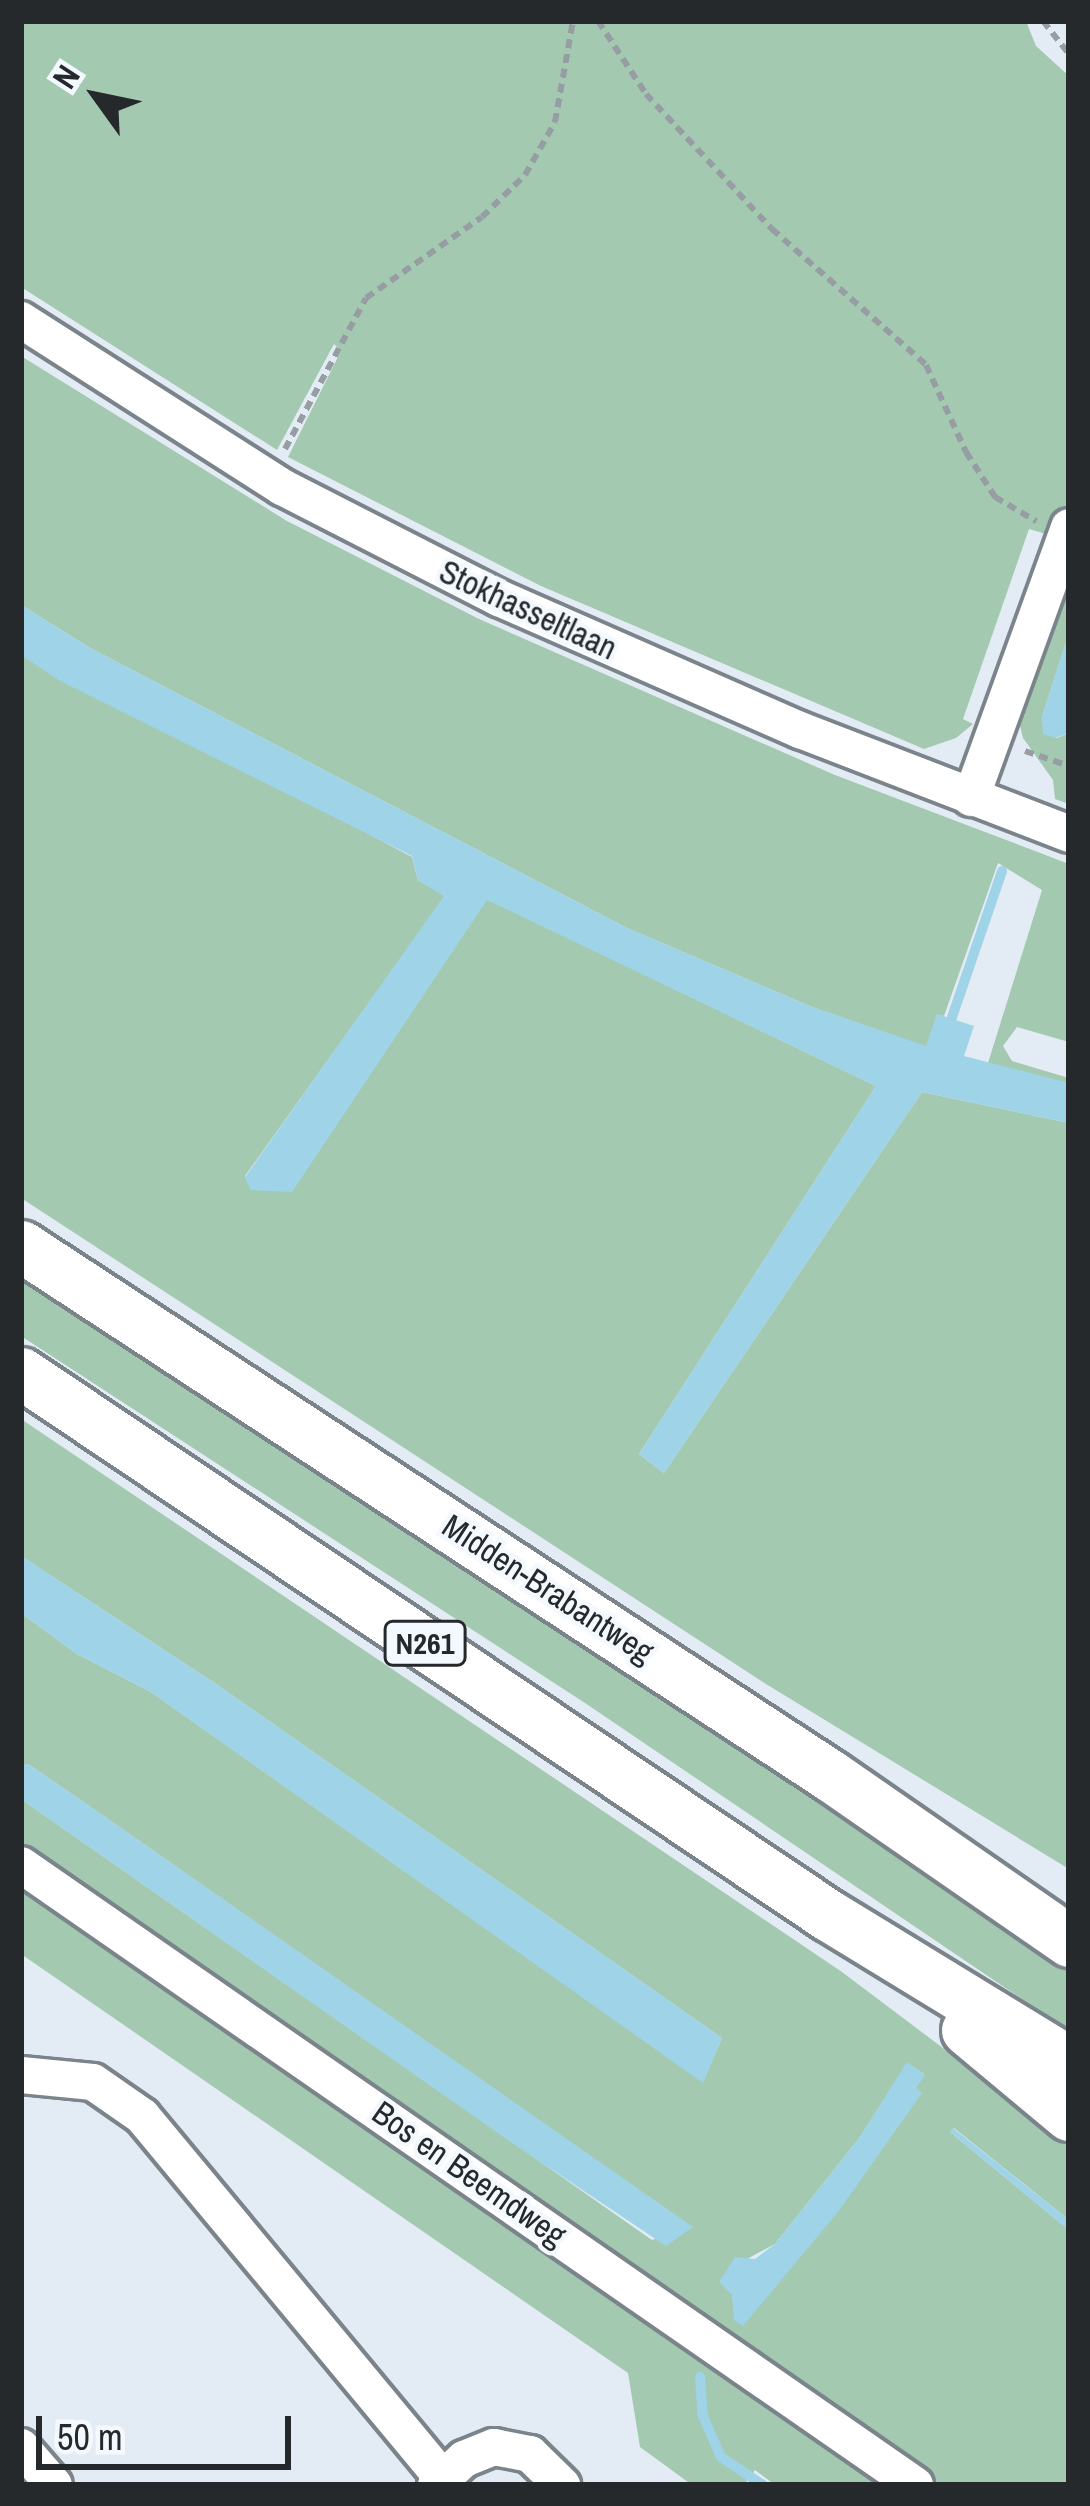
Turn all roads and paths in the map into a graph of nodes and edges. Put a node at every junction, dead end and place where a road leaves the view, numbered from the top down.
1 (573, 21) edge
2 (598, 21) edge
3 (1043, 21) edge
4 (1069, 54) edge
5 (21, 320) edge
6 (280, 459) dead end
7 (1068, 530) edge
8 (993, 740) junction
9 (1069, 766) edge
10 (971, 798) junction
11 (1069, 834) edge
12 (21, 1246) edge
13 (21, 1373) edge
14 (890, 1817) junction
15 (21, 1865) edge
16 (1069, 1902) edge
17 (828, 1915) junction
18 (1069, 1941) edge
19 (21, 2041) edge
20 (1069, 2062) edge
21 (36, 2074) edge
22 (1069, 2115) edge
23 (21, 2446) edge
24 (439, 2482) edge
25 (54, 2485) edge
26 (562, 2485) edge
27 (915, 2485) edge

1 - 6 path
2 - 7 path
3 - 4 path
5 - 10 street, Stokhasseltlaan
7 - 8 street
8 - 9 path
8 - 10 street
10 - 11 street, Stokhasseltlaan
12 - 14 highway, Midden-Brabantweg
13 - 17 highway, N261
14 - 16 highway
14 - 18 highway, Midden-Brabantweg
15 - 27 street, Bos en Beemdweg
17 - 20 highway
17 - 22 highway, N261
19 - 21 street
21 - 24 street
23 - 25 street
24 - 26 street

